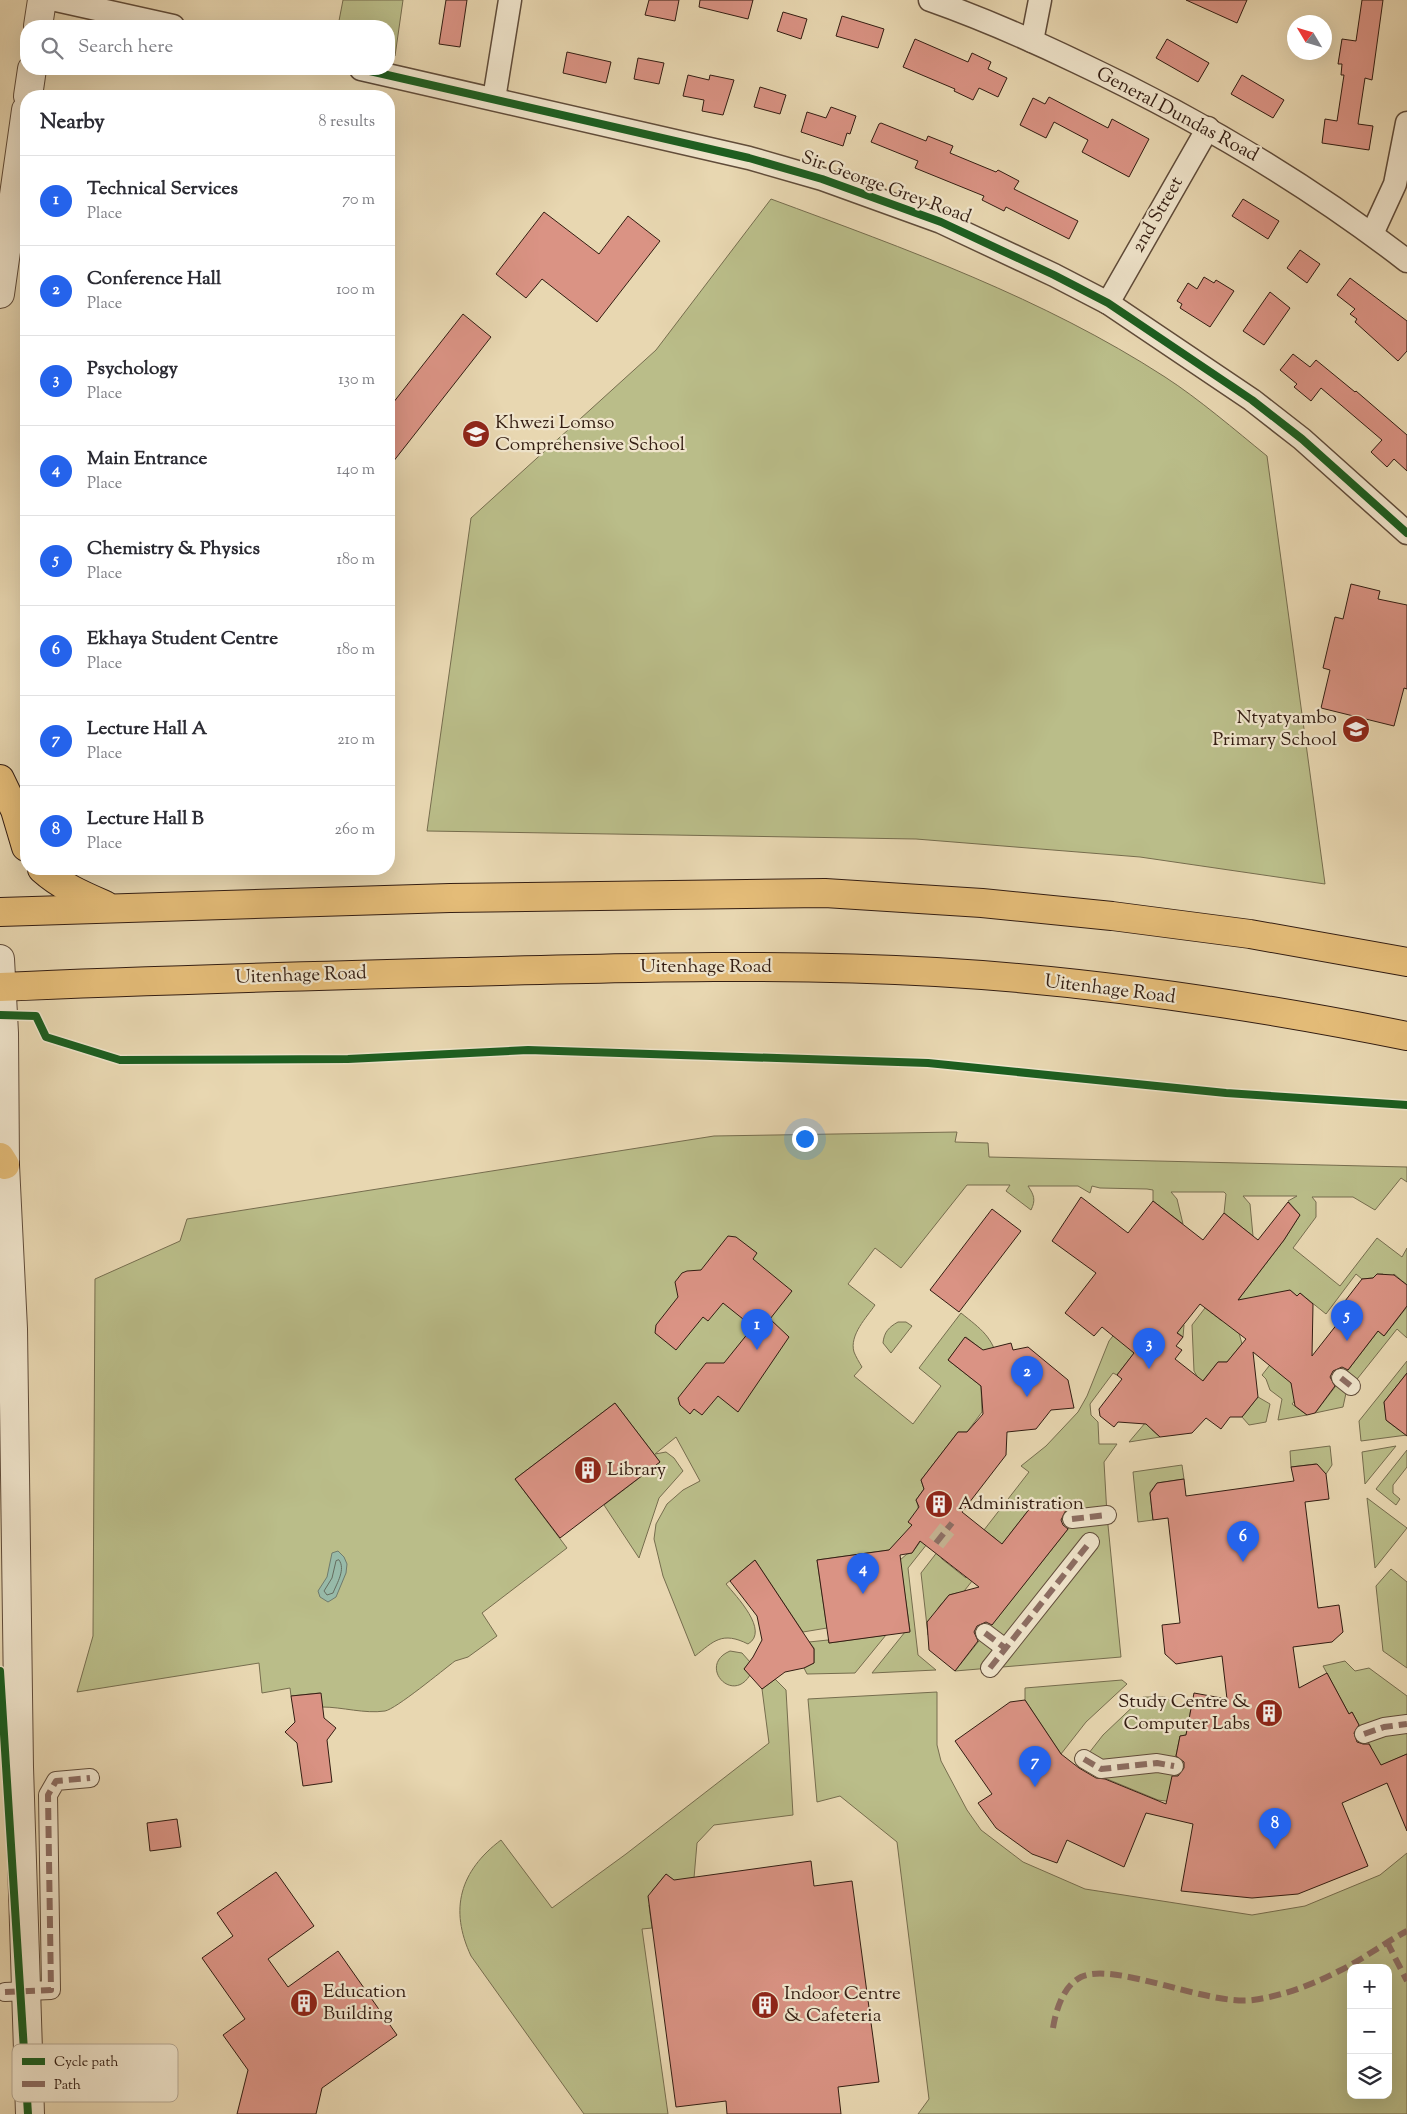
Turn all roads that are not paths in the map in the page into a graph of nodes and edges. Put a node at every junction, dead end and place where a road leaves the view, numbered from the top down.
1 (42, 0) edge
2 (56, 0) edge
3 (510, 0) edge
4 (930, 0) edge
5 (1040, 0) edge
6 (39, 20) edge
7 (146, 20) edge
8 (1032, 41) junction
9 (31, 75) edge
10 (388, 75) edge
11 (29, 90) edge
12 (494, 99) junction
13 (1407, 123) edge
14 (1208, 128) junction
15 (20, 152) edge
16 (1372, 234) junction
17 (1407, 261) edge
18 (0, 294) edge
19 (1108, 302) junction
20 (1407, 533) edge
21 (0, 779) edge
22 (20, 827) edge
23 (48, 875) edge
24 (116, 909) junction
25 (0, 912) edge
26 (0, 959) edge
27 (1407, 962) edge
28 (0, 987) edge
29 (1407, 1036) edge
30 (3, 1161) edge
31 (1107, 1515) dead end
32 (1072, 1519) dead end
33 (1090, 1542) dead end
34 (985, 1633) dead end
35 (1005, 1648) junction
36 (990, 1668) dead end
37 (1407, 1724) edge
38 (1364, 1734) dead end
39 (1084, 1760) dead end
40 (1174, 1766) dead end
41 (90, 1778) dead end
42 (5, 1992) dead end
43 (28, 2044) edge

1 - 6 street
2 - 7 street
3 - 12 street
4 - 8 street, General Dundas Road
5 - 8 street
8 - 14 street, General Dundas Road
9 - 11 street
10 - 12 street, Sir George Grey Road
12 - 19 street, Sir George Grey Road
13 - 16 street
14 - 16 street, General Dundas Road
14 - 19 street, 2nd Street
15 - 18 street
16 - 17 street, General Dundas Road
19 - 20 street, Sir George Grey Road
21 - 22 main road
23 - 24 main road
24 - 25 main road
24 - 27 main road
26 - 28 street
28 - 29 main road, Uitenhage Road
28 - 30 street
30 - 43 street
31 - 32 street
33 - 35 street
34 - 35 street
35 - 36 street
37 - 38 street
39 - 40 street
41 - 42 street

